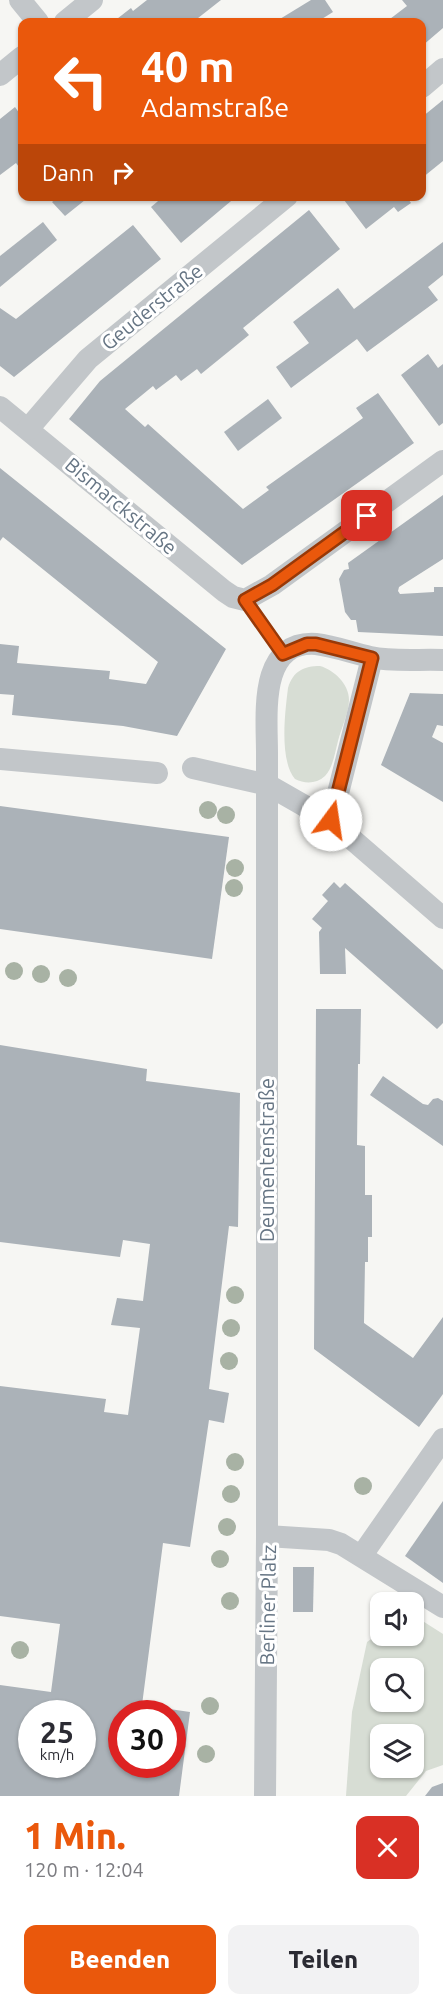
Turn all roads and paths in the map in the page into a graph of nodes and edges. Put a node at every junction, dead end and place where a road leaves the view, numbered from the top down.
1 (20, 0) edge
2 (92, 0) edge
3 (36, 18) edge
4 (70, 18) edge
5 (18, 60) edge
6 (443, 69) edge
7 (0, 75) edge
8 (426, 84) edge
9 (281, 201) edge
10 (0, 407) edge
11 (28, 429) junction
12 (443, 461) edge
13 (245, 600) junction
14 (283, 654) junction
15 (372, 658) junction
16 (443, 660) edge
17 (0, 759) edge
18 (193, 768) dead end
19 (158, 773) dead end
20 (268, 785) junction
21 (331, 820) junction
22 (443, 918) edge
23 (443, 1439) edge
24 (267, 1536) junction
25 (362, 1555) junction
26 (443, 1607) edge
27 (265, 1796) edge

1 - 3 street
2 - 4 street
5 - 7 street
6 - 8 street
9 - 11 street, Geuderstraße
10 - 11 street, Bismarckstraße
11 - 13 street, Bismarckstraße
12 - 13 street
13 - 14 lane
14 - 15 street
14 - 20 street, Deumentenstraße
15 - 16 street
15 - 21 street
17 - 19 street
18 - 20 street
20 - 21 street
20 - 24 street, Deumentenstraße
21 - 22 street
23 - 25 street
24 - 25 street, Berliner Platz
24 - 27 street, Berliner Platz
25 - 26 street, Berliner Platz

